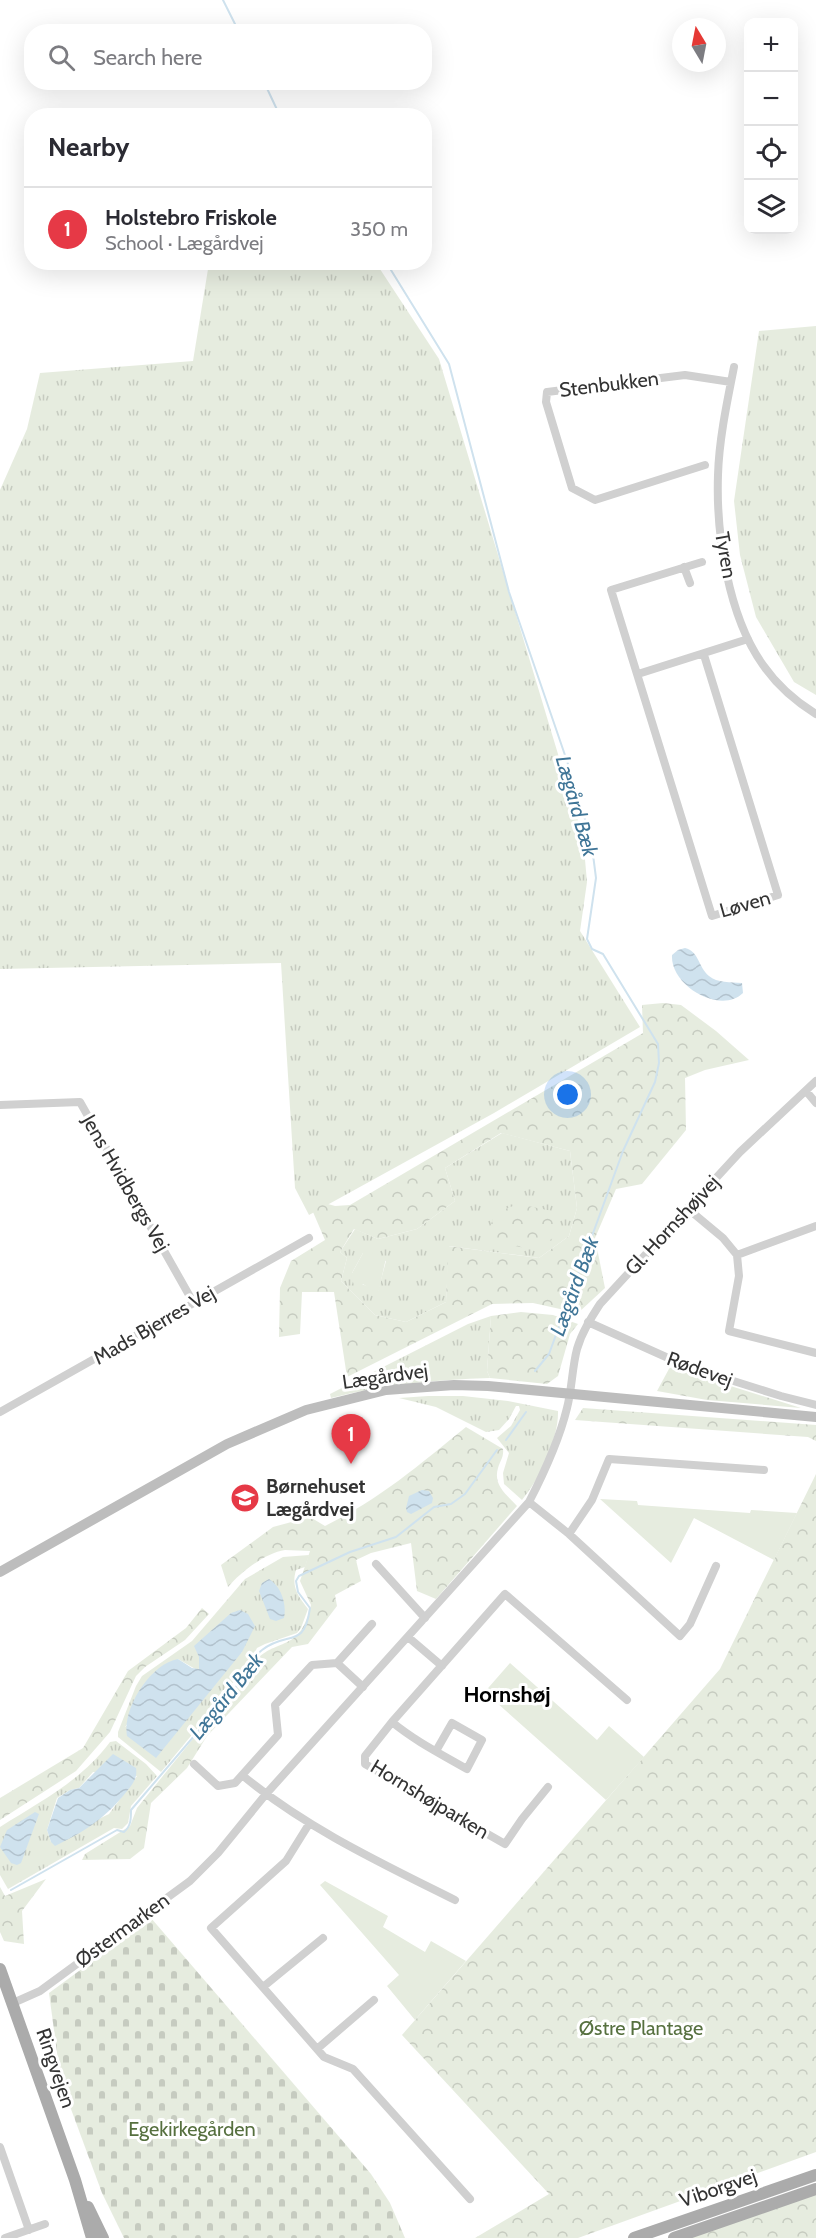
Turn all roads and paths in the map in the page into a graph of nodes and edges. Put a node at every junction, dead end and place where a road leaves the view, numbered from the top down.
1 (734, 367) dead end
2 (731, 382) junction
3 (705, 465) dead end
4 (702, 562) dead end
5 (684, 567) junction
6 (690, 583) dead end
7 (748, 639) junction
8 (704, 655) junction
9 (638, 675) junction
10 (816, 714) edge
11 (816, 1082) edge
12 (807, 1091) junction
13 (816, 1103) edge
14 (0, 1105) edge
15 (687, 1208) junction
16 (816, 1226) edge
17 (309, 1238) dead end
18 (737, 1255) junction
19 (193, 1302) junction
20 (588, 1322) junction
21 (816, 1353) edge
22 (569, 1394) junction
23 (816, 1405) edge
24 (0, 1412) edge
25 (816, 1417) edge
26 (764, 1470) dead end
27 (530, 1502) junction
28 (569, 1534) junction
29 (376, 1564) dead end
30 (716, 1566) dead end
31 (0, 1572) edge
32 (425, 1618) junction
33 (372, 1624) dead end
34 (408, 1637) junction
35 (337, 1663) junction
36 (442, 1666) junction
37 (363, 1687) junction
38 (627, 1700) dead end
39 (392, 1722) junction
40 (436, 1752) junction
41 (194, 1764) dead end
42 (242, 1775) junction
43 (548, 1787) dead end
44 (266, 1794) junction
45 (309, 1824) junction
46 (455, 1900) dead end
47 (323, 1938) dead end
48 (0, 1970) edge
49 (263, 1987) junction
50 (374, 2000) dead end
51 (13, 2002) junction
52 (317, 2049) junction
53 (0, 2147) edge
54 (816, 2175) edge
55 (75, 2180) junction
56 (816, 2189) edge
57 (470, 2199) dead end
58 (45, 2224) dead end
59 (29, 2230) junction
60 (5, 2238) edge
61 (92, 2238) edge
62 (103, 2238) edge
63 (633, 2238) edge
64 (674, 2238) edge

1 - 2 street, Tyren
2 - 3 street, Stenbukken
2 - 7 street, Tyren
4 - 5 street, Løven
5 - 6 street
5 - 9 street, Løven
7 - 8 street
7 - 10 street, Tyren
8 - 9 street
8 - 9 street, Løven
11 - 12 street, Gl. Hornshøjvej
12 - 13 street
12 - 15 street, Gl. Hornshøjvej
14 - 19 street, Jens Hvidbergs Vej
15 - 18 street
15 - 20 street, Gl. Hornshøjvej
16 - 18 street
17 - 19 street, Mads Bjerres Vej
18 - 21 street
19 - 24 street, Mads Bjerres Vej
20 - 22 street, Gl. Hornshøjvej
20 - 23 street, Rødevej
22 - 25 street, Lægårdvej
22 - 27 street
22 - 31 street, Lægårdvej
26 - 28 street
27 - 28 street
27 - 32 street
28 - 30 street
29 - 32 street
32 - 34 street
33 - 35 street
34 - 36 street
34 - 37 street
35 - 37 street
35 - 42 street
36 - 38 street, Hornshøjparken
36 - 39 street, Hornshøjparken
37 - 44 street
39 - 40 street
39 - 43 street, Hornshøjparken
40 - 40 street
41 - 42 street
42 - 44 street
44 - 45 street
44 - 51 street, Østermarken
45 - 46 street
45 - 49 street
47 - 49 street
48 - 51 main road, Ringvejen
49 - 52 street
50 - 52 street
51 - 55 main road, Ringvejen
52 - 57 street
53 - 59 street
54 - 63 main road, Viborgvej
55 - 61 main road, Ringvejen
55 - 62 main road, Ringvejen
56 - 64 main road, Viborgvej
58 - 59 street
59 - 60 street

